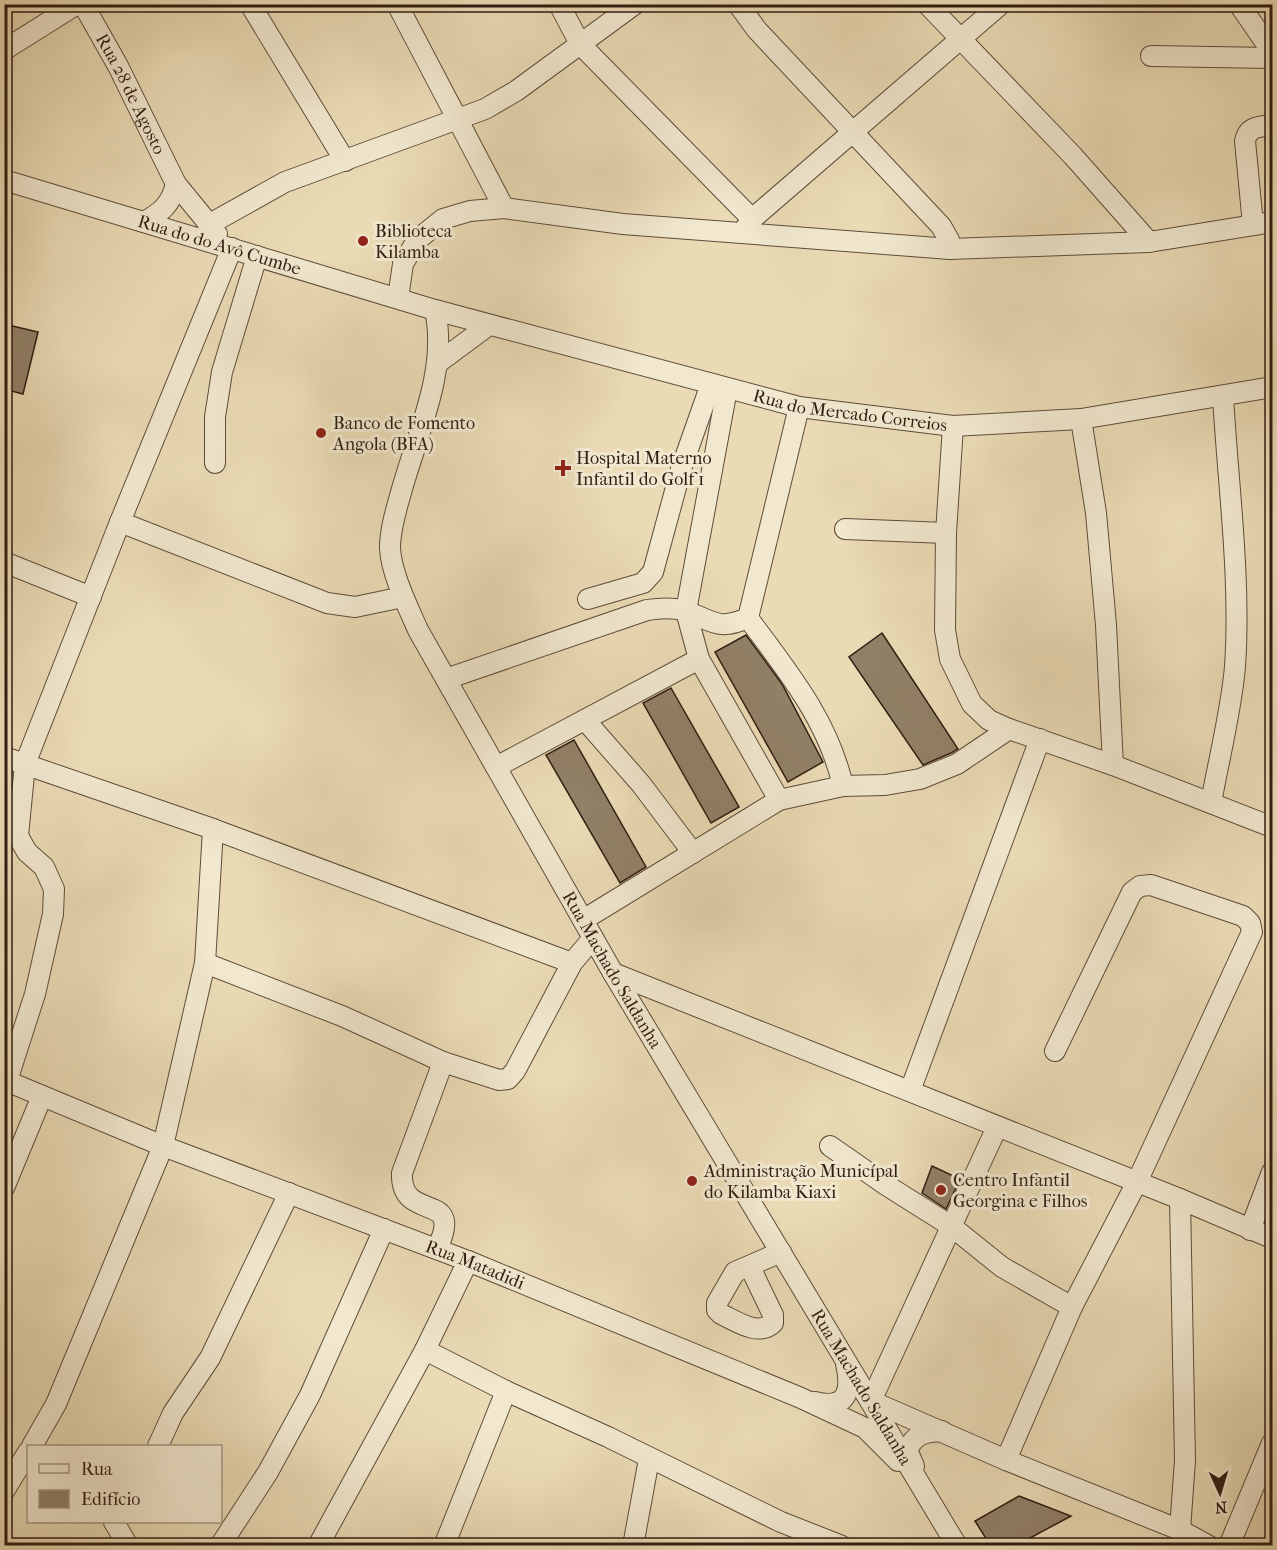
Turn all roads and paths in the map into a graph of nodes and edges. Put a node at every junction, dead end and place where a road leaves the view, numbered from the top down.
1 (77, 4) edge
2 (82, 4) edge
3 (250, 4) edge
4 (397, 4) edge
5 (559, 4) edge
6 (635, 4) edge
7 (738, 4) edge
8 (927, 4) edge
9 (1000, 4) edge
10 (1239, 4) edge
11 (958, 39) junction
12 (580, 44) junction
13 (4, 50) edge
14 (1272, 52) edge
15 (1152, 57) dead end
16 (1272, 58) edge
17 (459, 120) junction
18 (1272, 125) edge
19 (851, 132) junction
20 (345, 161) junction
21 (4, 180) edge
22 (176, 184) junction
23 (504, 208) junction
24 (144, 222) junction
25 (1272, 222) edge
26 (208, 225) junction
27 (1252, 225) junction
28 (747, 226) junction
29 (1149, 242) junction
30 (232, 248) junction
31 (950, 249) junction
32 (257, 256) junction
33 (398, 298) junction
34 (435, 310) junction
35 (489, 325) junction
36 (439, 362) junction
37 (719, 387) junction
38 (1272, 387) edge
39 (1222, 396) junction
40 (799, 407) junction
41 (1082, 419) junction
42 (953, 426) junction
43 (214, 463) dead end
44 (120, 522) junction
45 (845, 529) dead end
46 (946, 533) junction
47 (4, 562) edge
48 (91, 597) junction
49 (403, 597) junction
50 (588, 599) dead end
51 (686, 611) junction
52 (748, 618) junction
53 (699, 659) junction
54 (446, 680) junction
55 (585, 720) junction
56 (1009, 729) junction
57 (1040, 739) junction
58 (4, 757) edge
59 (25, 764) junction
60 (1113, 765) junction
61 (496, 767) junction
62 (843, 786) junction
63 (779, 800) junction
64 (1210, 803) junction
65 (1272, 827) edge
66 (213, 829) junction
67 (693, 853) junction
68 (583, 920) junction
69 (594, 938) junction
70 (205, 963) junction
71 (572, 963) junction
72 (613, 973) junction
73 (1055, 1052) dead end
74 (443, 1062) junction
75 (6, 1080) edge
76 (910, 1091) junction
77 (42, 1096) junction
78 (997, 1127) junction
79 (164, 1146) junction
80 (830, 1146) dead end
81 (1272, 1172) edge
82 (1137, 1182) junction
83 (4, 1188) edge
84 (289, 1193) junction
85 (1180, 1199) junction
86 (951, 1226) junction
87 (384, 1229) junction
88 (1250, 1230) junction
89 (1272, 1239) edge
90 (437, 1249) junction
91 (781, 1252) junction
92 (468, 1261) junction
93 (750, 1267) dead end
94 (1072, 1307) junction
95 (425, 1350) junction
96 (844, 1357) junction
97 (506, 1391) junction
98 (801, 1398) junction
99 (871, 1401) junction
100 (942, 1431) junction
101 (1272, 1443) edge
102 (35, 1445) edge
103 (158, 1445) edge
104 (27, 1457) edge
105 (649, 1459) junction
106 (1006, 1460) junction
107 (922, 1488) junction
108 (4, 1491) edge
109 (115, 1523) edge
110 (1180, 1530) junction
111 (952, 1544) edge
112 (128, 1545) edge
113 (220, 1545) edge
114 (318, 1545) edge
115 (444, 1545) edge
116 (633, 1545) edge
117 (842, 1545) edge
118 (1209, 1545) edge
119 (1229, 1545) edge

1 - 13 street
2 - 22 street, Rua 28 de Agosto
3 - 20 street
4 - 17 street
5 - 12 street
6 - 12 street
7 - 19 street
8 - 11 street
9 - 11 street
10 - 14 street
11 - 19 street
11 - 29 street
12 - 17 street
12 - 28 street
15 - 16 street
17 - 20 street
17 - 23 street
18 - 27 street
19 - 28 street
19 - 31 street
20 - 26 street
21 - 24 street, Rua do do Avô Cumbe
22 - 24 street
22 - 26 street, Rua 28 de Agosto
23 - 28 street
23 - 33 street
24 - 30 street, Rua do do Avô Cumbe
25 - 27 street
26 - 30 street, Rua 28 de Agosto
27 - 29 street
28 - 31 street
29 - 31 street
30 - 32 street, Rua do do Avô Cumbe
30 - 44 street
32 - 33 street, Rua do do Avô Cumbe
32 - 43 street
33 - 34 street, Rua do do Avô Cumbe
34 - 35 street, Rua do Mercado Correios
34 - 36 street, Rua Machado Saldanha
35 - 36 street
35 - 37 street, Rua do Mercado Correios
36 - 49 street, Rua Machado Saldanha
37 - 40 street, Rua do Mercado Correios
37 - 50 street
37 - 51 street
38 - 39 street, Rua do Mercado Correios
39 - 41 street, Rua do Mercado Correios
39 - 64 street
40 - 42 street, Rua do Mercado Correios
40 - 52 street
41 - 42 street, Rua do Mercado Correios
41 - 60 street
42 - 46 street
44 - 48 street
44 - 49 street
45 - 46 street
46 - 56 street
47 - 48 street
48 - 59 street
49 - 54 street, Rua Machado Saldanha
51 - 52 street
51 - 53 street
51 - 54 street
52 - 62 street
53 - 55 street
53 - 63 street
54 - 61 street, Rua Machado Saldanha
55 - 61 street
55 - 67 street
56 - 57 street
56 - 62 street
57 - 60 street
57 - 76 street
58 - 59 street
59 - 66 street
59 - 75 street
60 - 64 street
61 - 68 street, Rua Machado Saldanha
62 - 63 street
63 - 67 street
64 - 65 street
66 - 70 street
66 - 71 street
67 - 68 street
68 - 69 street, Rua Machado Saldanha
69 - 71 street
69 - 72 street, Rua Machado Saldanha
70 - 74 street
70 - 79 street
71 - 74 street
72 - 76 street
72 - 91 street, Rua Machado Saldanha
73 - 82 street
74 - 90 street
75 - 77 street, Rua Matadidi
76 - 78 street
77 - 79 street, Rua Matadidi
77 - 83 street
78 - 82 street
78 - 86 street
79 - 84 street, Rua Matadidi
79 - 102 street
80 - 86 street
81 - 88 street
82 - 85 street
82 - 94 street
84 - 87 street, Rua Matadidi
84 - 103 street
85 - 88 street
85 - 110 street
86 - 94 street
86 - 99 street
87 - 90 street, Rua Matadidi
87 - 113 street
88 - 89 street
90 - 92 street, Rua Matadidi
91 - 93 street
91 - 96 street, Rua Machado Saldanha
92 - 95 street
92 - 98 street, Rua Matadidi
94 - 106 street
95 - 97 street
95 - 114 street
96 - 98 street
96 - 99 street, Rua Machado Saldanha
97 - 105 street
97 - 115 street
98 - 107 street, Rua Matadidi
99 - 100 street
99 - 107 street, Rua Machado Saldanha
100 - 106 street
100 - 107 street
101 - 119 street
104 - 108 street
105 - 116 street
105 - 117 street
106 - 110 street
107 - 111 street, Rua Machado Saldanha
109 - 112 street
110 - 118 street

